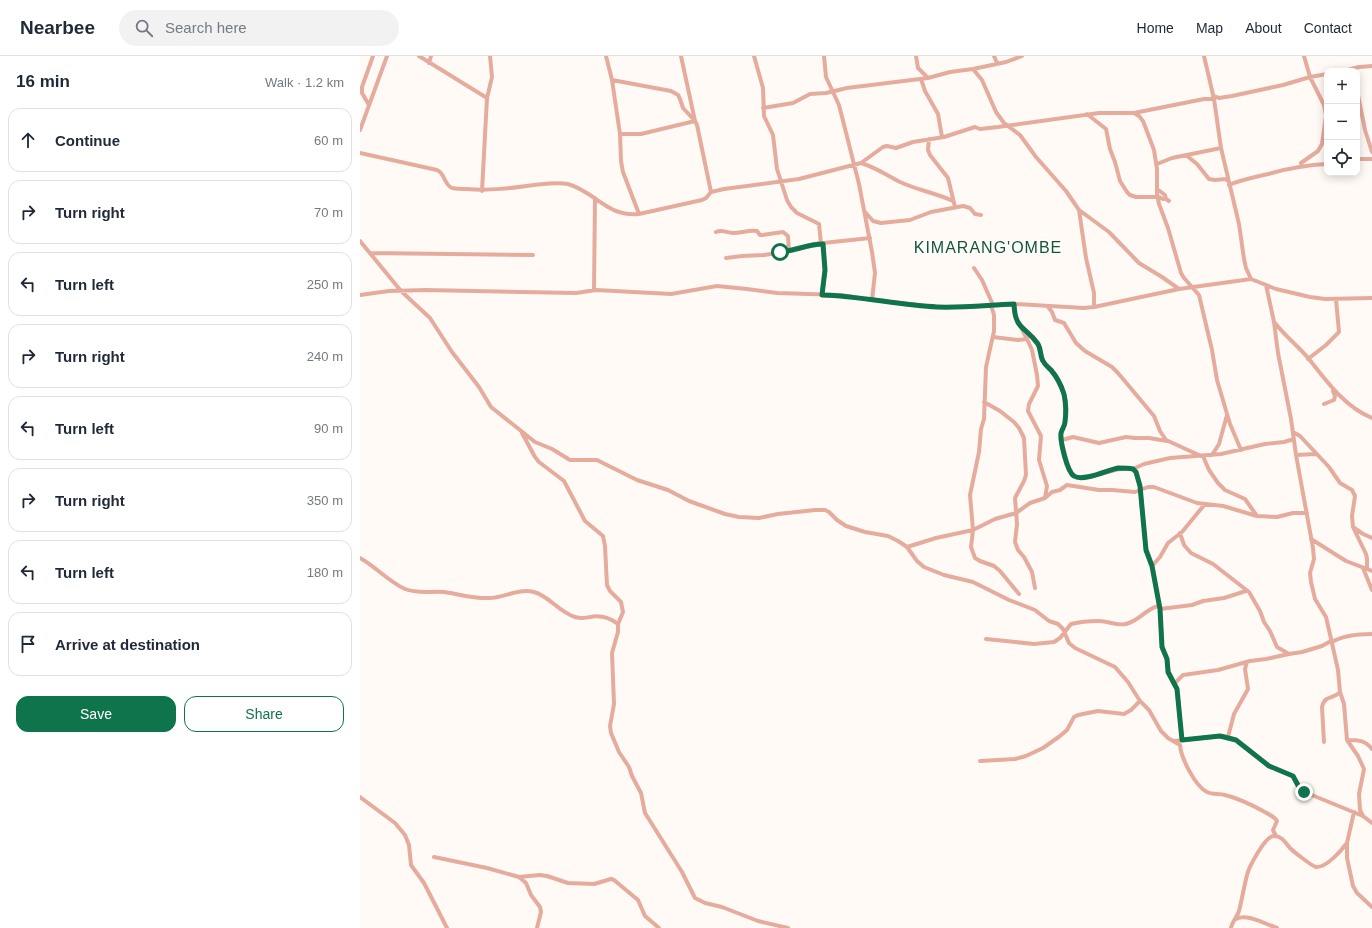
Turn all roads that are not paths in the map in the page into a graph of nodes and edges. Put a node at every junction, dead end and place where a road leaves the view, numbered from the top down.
1 (373, 56) edge
2 (387, 56) edge
3 (419, 56) edge
4 (431, 56) edge
5 (490, 56) edge
6 (606, 56) edge
7 (681, 56) edge
8 (754, 56) edge
9 (824, 56) edge
10 (916, 56) edge
11 (994, 56) edge
12 (1011, 56) edge
13 (1022, 56) edge
14 (1204, 56) edge
15 (1304, 56) edge
16 (1006, 62) junction
17 (429, 63) junction
18 (997, 64) junction
19 (1372, 66) edge
20 (1358, 68) edge
21 (973, 69) junction
22 (1324, 75) edge
23 (1310, 77) junction
24 (928, 78) junction
25 (921, 79) junction
26 (612, 80) junction
27 (833, 91) junction
28 (487, 98) junction
29 (1213, 98) junction
30 (1360, 104) edge
31 (369, 105) junction
32 (763, 108) junction
33 (1134, 113) junction
34 (1087, 114) junction
35 (695, 121) junction
36 (1007, 126) junction
37 (360, 130) edge
38 (620, 134) junction
39 (942, 137) junction
40 (929, 139) junction
41 (1220, 148) junction
42 (1372, 151) edge
43 (360, 153) edge
44 (1186, 155) junction
45 (1360, 159) edge
46 (1372, 159) edge
47 (861, 163) junction
48 (1301, 163) dead end
49 (1157, 164) junction
50 (1324, 164) edge
51 (854, 165) junction
52 (781, 181) junction
53 (1229, 183) junction
54 (1157, 189) junction
55 (482, 190) junction
56 (711, 192) junction
57 (1157, 197) junction
58 (595, 198) junction
59 (1166, 199) junction
60 (953, 201) junction
61 (1159, 204) junction
62 (955, 207) junction
63 (863, 210) junction
64 (1080, 210) junction
65 (639, 214) junction
66 (981, 215) dead end
67 (716, 232) dead end
68 (870, 238) junction
69 (360, 241) edge
70 (822, 244) junction
71 (789, 251) junction
72 (370, 253) junction
73 (533, 254) dead end
74 (726, 258) dead end
75 (974, 268) dead end
76 (1251, 279) junction
77 (1266, 285) junction
78 (1192, 287) junction
79 (1179, 289) junction
80 (594, 290) junction
81 (401, 291) junction
82 (360, 295) edge
83 (822, 295) junction
84 (1372, 298) edge
85 (1336, 299) junction
86 (872, 300) junction
87 (1014, 304) junction
88 (992, 305) junction
89 (1047, 306) junction
90 (1094, 308) junction
91 (1274, 322) junction
92 (1021, 327) junction
93 (993, 337) junction
94 (1027, 339) junction
95 (1308, 359) junction
96 (1332, 389) junction
97 (984, 402) junction
98 (1324, 404) dead end
99 (1227, 413) junction
100 (1372, 418) edge
101 (521, 431) junction
102 (1293, 432) junction
103 (1294, 439) junction
104 (1062, 440) junction
105 (1169, 442) junction
106 (1241, 450) junction
107 (1316, 454) junction
108 (1212, 455) junction
109 (1296, 455) junction
110 (1202, 456) junction
111 (1133, 469) junction
112 (1140, 491) junction
113 (1046, 498) junction
114 (1205, 504) junction
115 (1016, 512) junction
116 (1307, 513) junction
117 (1257, 516) junction
118 (1353, 527) junction
119 (973, 530) junction
120 (1180, 533) junction
121 (1372, 538) edge
122 (1311, 539) junction
123 (907, 546) junction
124 (360, 558) edge
125 (1152, 566) junction
126 (1368, 569) edge
127 (1036, 588) dead end
128 (1372, 590) edge
129 (1246, 591) junction
130 (1019, 594) dead end
131 (1159, 608) junction
132 (618, 624) junction
133 (1064, 632) junction
134 (1372, 634) edge
135 (986, 639) dead end
136 (1331, 641) junction
137 (1289, 654) junction
138 (1247, 662) junction
139 (1174, 684) junction
140 (1340, 692) junction
141 (1140, 701) junction
142 (1228, 737) junction
143 (1182, 740) junction
144 (1347, 740) junction
145 (1174, 741) junction
146 (1324, 742) dead end
147 (1372, 749) edge
148 (980, 761) dead end
149 (360, 797) edge
150 (1354, 812) junction
151 (1363, 816) junction
152 (1372, 823) edge
153 (1276, 836) junction
154 (1347, 843) junction
155 (434, 857) dead end
156 (519, 876) junction
157 (1372, 907) edge
158 (1235, 920) junction
159 (447, 928) edge
160 (537, 928) edge
161 (659, 928) edge
162 (788, 928) edge
163 (1231, 928) edge
164 (1277, 928) edge

1 - 31 street
2 - 31 street
3 - 17 street
4 - 17 street
5 - 28 street
6 - 26 street
7 - 35 street
8 - 32 street
9 - 27 street
10 - 24 street
11 - 18 street
12 - 16 street
13 - 16 street
14 - 29 street
15 - 23 street
16 - 18 street
17 - 28 street
18 - 21 street
19 - 20 street
21 - 24 street
21 - 36 street
22 - 23 street
23 - 29 street
23 - 48 street
24 - 25 street
25 - 27 street
25 - 39 street
26 - 35 street
26 - 38 street
27 - 32 street
27 - 51 street
28 - 55 street
29 - 33 street
29 - 41 street
30 - 42 street
31 - 37 street
32 - 52 street
33 - 34 street
33 - 49 street
34 - 36 street
34 - 57 street
35 - 38 street
35 - 56 street
36 - 39 street
36 - 64 street
38 - 65 street
39 - 40 street
40 - 47 street
40 - 60 street
41 - 44 street
41 - 53 street
43 - 55 street
44 - 49 street
44 - 53 street
45 - 46 street
47 - 51 street
47 - 60 street
49 - 54 street
50 - 53 street
51 - 52 street
51 - 63 street
52 - 56 street
52 - 70 street
53 - 76 street
54 - 57 street
54 - 59 street
55 - 58 street
56 - 65 street
57 - 59 street
57 - 61 street
58 - 65 street
58 - 80 street
59 - 61 street
60 - 62 street
61 - 78 street
62 - 63 street
62 - 66 street
63 - 68 street
64 - 79 street
64 - 90 street
67 - 71 street
68 - 70 street
68 - 86 street
69 - 72 street
70 - 71 street
70 - 83 street
71 - 74 street
72 - 73 street
72 - 81 street
75 - 88 street
76 - 77 street
76 - 78 street
77 - 85 street
77 - 91 street
78 - 79 street
78 - 99 street
79 - 90 street
80 - 81 street
80 - 83 street
81 - 82 street
81 - 101 street
83 - 86 street
84 - 85 street
85 - 95 street
86 - 88 street
87 - 88 street
87 - 89 street
87 - 92 street
88 - 93 street
89 - 90 street
89 - 105 street
91 - 95 street
91 - 102 street
92 - 94 street
92 - 104 street
93 - 94 street
93 - 97 street
94 - 113 street
95 - 96 street
96 - 98 street
96 - 100 street
97 - 115 street
97 - 119 street
99 - 106 street
99 - 108 street
101 - 123 street
101 - 132 street
102 - 103 street
102 - 107 street
103 - 106 street
103 - 109 street
104 - 105 street
104 - 111 street
105 - 110 street
106 - 108 street
107 - 109 street
107 - 118 street
108 - 110 street
109 - 116 street
110 - 111 street
110 - 117 street
111 - 112 street
112 - 113 street
112 - 114 street
112 - 125 street
113 - 115 street
114 - 117 street
114 - 120 street
115 - 119 street
115 - 127 street
116 - 117 street
116 - 122 street
118 - 121 street
118 - 126 street
119 - 123 street
119 - 130 street
120 - 125 street
120 - 129 street
122 - 126 street
122 - 136 street
123 - 133 street
124 - 132 street
125 - 131 street
126 - 128 street
129 - 131 street
129 - 137 street
131 - 133 street
131 - 139 street
132 - 162 street
133 - 135 street
133 - 141 street
134 - 136 street
136 - 137 street
136 - 140 street
137 - 138 street
138 - 139 street
138 - 142 street
139 - 143 street
140 - 144 street
140 - 146 street
141 - 145 street
141 - 148 street
142 - 143 street
142 - 150 street
143 - 145 street
144 - 147 street
144 - 151 street
145 - 153 street
149 - 159 street
150 - 151 street
150 - 154 street
151 - 152 street
153 - 154 street
153 - 158 street
154 - 157 street
155 - 156 street
156 - 160 street
156 - 161 street
158 - 163 street
158 - 164 street

